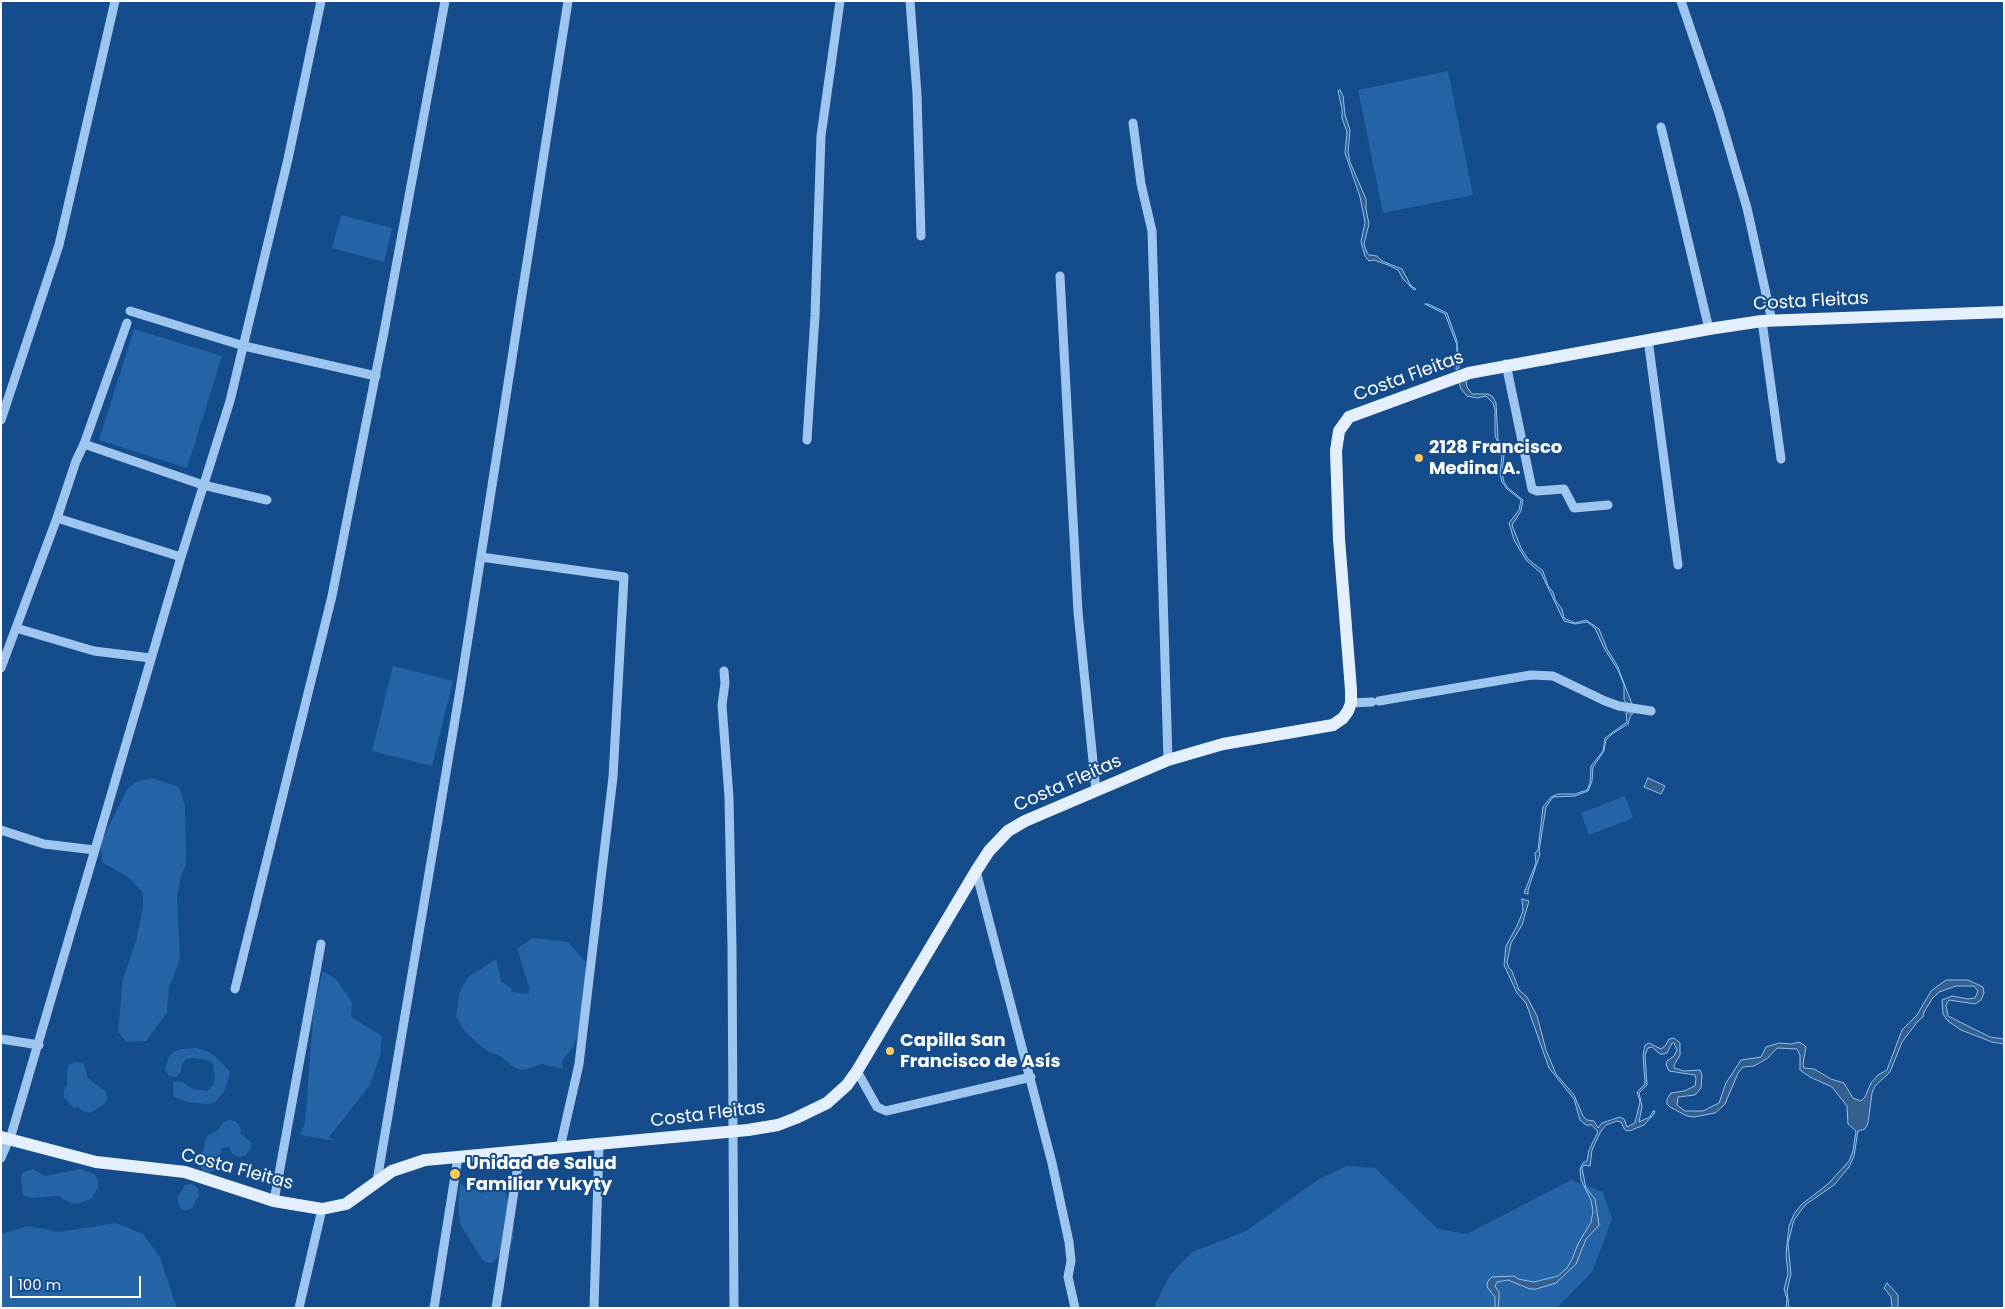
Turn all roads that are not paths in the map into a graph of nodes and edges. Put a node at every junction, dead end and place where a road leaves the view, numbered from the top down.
1 (115, 1) edge
2 (321, 1) edge
3 (445, 1) edge
4 (568, 1) edge
5 (840, 1) edge
6 (910, 1) edge
7 (1680, 1) edge
8 (1133, 123) dead end
9 (1661, 127) dead end
10 (921, 236) dead end
11 (1060, 276) dead end
12 (130, 311) dead end
13 (2004, 312) edge
14 (1767, 321) junction
15 (127, 323) dead end
16 (1709, 329) junction
17 (1648, 339) junction
18 (244, 346) junction
19 (1506, 364) junction
20 (376, 376) junction
21 (1, 420) edge
22 (807, 440) dead end
23 (84, 444) junction
24 (1781, 459) dead end
25 (203, 485) junction
26 (267, 500) dead end
27 (1608, 506) dead end
28 (57, 518) junction
29 (181, 557) junction
30 (481, 557) junction
31 (1678, 565) dead end
32 (16, 628) junction
33 (151, 658) junction
34 (1, 668) edge
35 (724, 671) dead end
36 (1351, 703) junction
37 (1650, 711) dead end
38 (1168, 760) junction
39 (1096, 791) junction
40 (1, 830) edge
41 (95, 850) junction
42 (976, 871) junction
43 (321, 944) dead end
44 (235, 989) dead end
45 (1, 1039) edge
46 (39, 1045) junction
47 (858, 1071) junction
48 (1031, 1077) junction
49 (732, 1132) junction
50 (7, 1138) edge
51 (599, 1145) junction
52 (560, 1148) junction
53 (520, 1152) junction
54 (458, 1157) junction
55 (1, 1158) edge
56 (377, 1181) junction
57 (274, 1201) junction
58 (322, 1209) junction
59 (299, 1308) edge
60 (434, 1308) edge
61 (496, 1308) edge
62 (594, 1308) edge
63 (734, 1308) edge
64 (1075, 1308) edge

1 - 21 street
2 - 18 street
3 - 20 street
4 - 30 street
5 - 22 street
6 - 10 street
7 - 14 street
8 - 38 street
9 - 16 street
11 - 39 street
12 - 18 street
13 - 14 main road, Costa Fleitas
14 - 16 main road, Costa Fleitas
14 - 24 street
15 - 23 street
16 - 17 main road, Costa Fleitas
17 - 19 main road, Costa Fleitas
17 - 31 street
18 - 20 street
18 - 25 street
19 - 27 street
19 - 36 main road, Costa Fleitas
20 - 44 street
23 - 25 street
23 - 28 street
25 - 26 street
25 - 29 street
28 - 29 street
28 - 32 street
29 - 33 street
30 - 52 street
30 - 56 street
32 - 33 street
32 - 34 street
33 - 41 street
35 - 49 street
36 - 37 street
36 - 38 main road, Costa Fleitas
38 - 39 main road, Costa Fleitas
39 - 42 main road, Costa Fleitas
40 - 41 street
41 - 46 street
42 - 47 main road, Costa Fleitas
42 - 48 street
43 - 57 street
45 - 46 street
46 - 50 street
47 - 48 street
47 - 49 main road, Costa Fleitas
48 - 64 street
49 - 51 main road, Costa Fleitas
49 - 63 street
50 - 55 street
50 - 57 main road, Costa Fleitas
51 - 52 main road, Costa Fleitas
51 - 62 street
52 - 53 main road, Costa Fleitas
53 - 54 main road, Costa Fleitas
53 - 61 street
54 - 56 main road, Costa Fleitas
54 - 60 street
56 - 58 main road, Costa Fleitas
57 - 58 main road, Costa Fleitas
58 - 59 street

